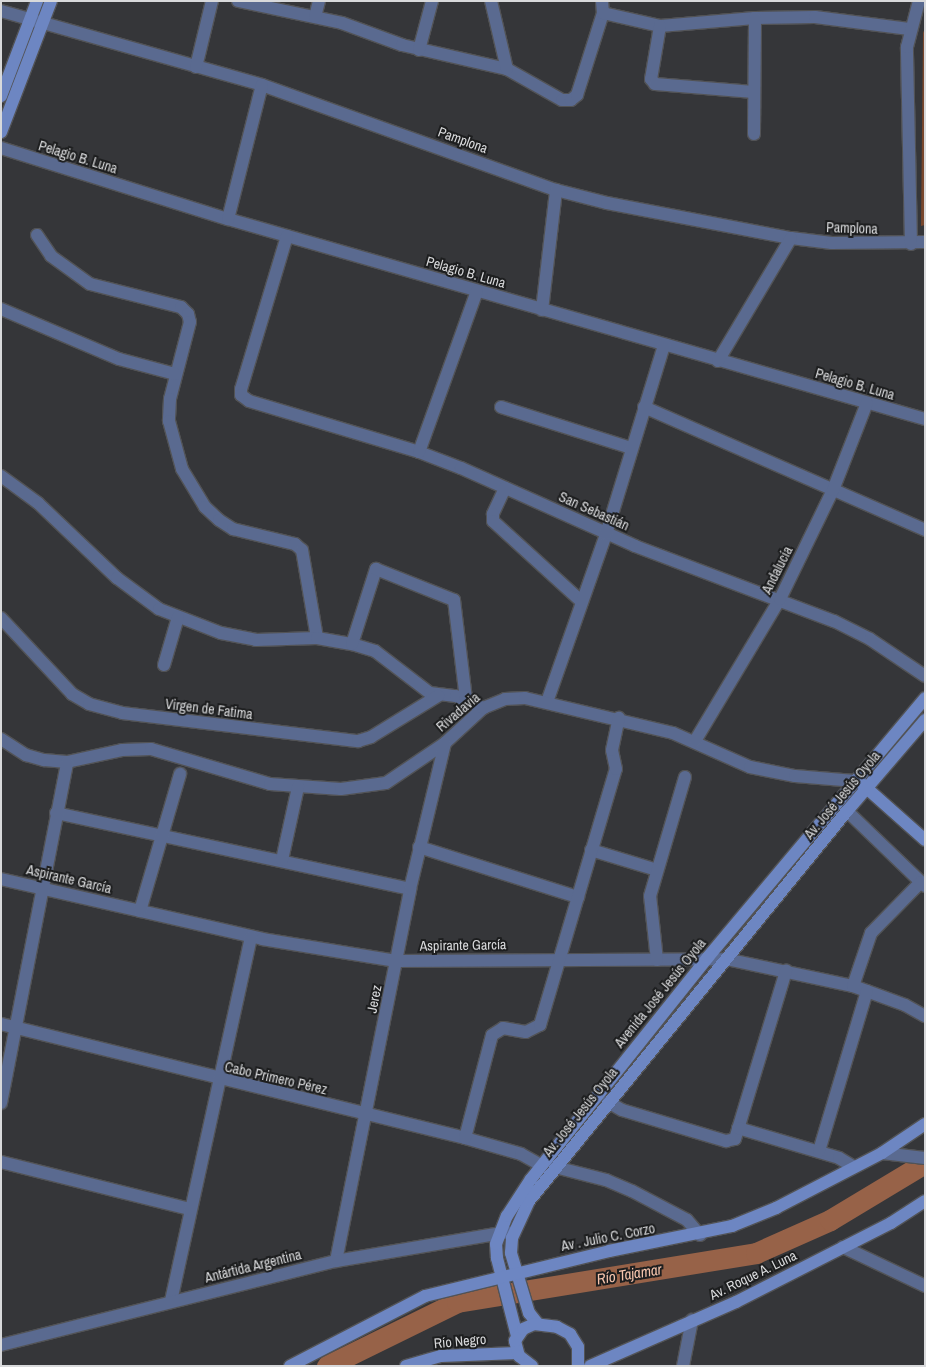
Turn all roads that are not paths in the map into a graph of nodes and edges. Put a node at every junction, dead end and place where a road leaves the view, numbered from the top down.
1 (37, 1) edge
2 (51, 1) edge
3 (212, 1) edge
4 (238, 1) edge
5 (319, 1) edge
6 (432, 1) edge
7 (491, 1) edge
8 (919, 1) edge
9 (602, 7) edge
10 (1, 11) edge
11 (315, 17) junction
12 (755, 18) junction
13 (30, 21) junction
14 (43, 23) junction
15 (660, 26) junction
16 (910, 29) junction
17 (420, 50) junction
18 (196, 67) junction
19 (507, 69) junction
20 (262, 84) junction
21 (754, 92) junction
22 (1, 96) edge
23 (1, 132) edge
24 (754, 134) dead end
25 (1, 148) edge
26 (556, 190) junction
27 (228, 219) junction
28 (37, 236) dead end
29 (287, 236) junction
30 (791, 238) junction
31 (925, 242) edge
32 (911, 244) junction
33 (477, 291) junction
34 (1, 309) edge
35 (542, 310) junction
36 (664, 345) junction
37 (718, 361) junction
38 (175, 374) junction
39 (867, 403) junction
40 (501, 407) dead end
41 (644, 407) junction
42 (925, 419) edge
43 (630, 448) junction
44 (419, 452) junction
45 (1, 476) edge
46 (505, 488) junction
47 (833, 490) junction
48 (925, 530) edge
49 (606, 534) junction
50 (780, 599) junction
51 (582, 602) junction
52 (178, 617) junction
53 (1, 618) edge
54 (317, 638) junction
55 (352, 644) junction
56 (164, 665) dead end
57 (925, 676) edge
58 (438, 696) junction
59 (925, 698) edge
60 (466, 699) junction
61 (547, 702) junction
62 (483, 708) junction
63 (619, 718) junction
64 (925, 720) edge
65 (1, 740) edge
66 (695, 741) junction
67 (445, 743) junction
68 (67, 762) junction
69 (180, 774) dead end
70 (685, 778) dead end
71 (855, 781) junction
72 (298, 787) junction
73 (867, 788) junction
74 (847, 811) junction
75 (56, 813) junction
76 (164, 836) junction
77 (925, 840) edge
78 (419, 847) junction
79 (591, 850) junction
80 (282, 860) junction
81 (657, 870) junction
82 (1, 879) edge
83 (923, 884) edge
84 (42, 888) junction
85 (410, 889) junction
86 (578, 897) junction
87 (140, 911) junction
88 (250, 936) junction
89 (708, 957) junction
90 (560, 958) junction
91 (726, 959) junction
92 (657, 960) junction
93 (396, 961) junction
94 (786, 971) junction
95 (853, 986) junction
96 (867, 992) junction
97 (925, 1016) edge
98 (1, 1024) edge
99 (16, 1028) junction
100 (219, 1080) junction
101 (608, 1102) junction
102 (1, 1103) edge
103 (367, 1114) junction
104 (925, 1124) edge
105 (738, 1128) junction
106 (465, 1138) junction
107 (818, 1151) junction
108 (882, 1153) junction
109 (923, 1158) edge
110 (1, 1162) edge
111 (541, 1165) junction
112 (555, 1167) junction
113 (854, 1167) junction
114 (925, 1201) edge
115 (189, 1209) junction
116 (499, 1232) junction
117 (514, 1232) junction
118 (700, 1235) junction
119 (843, 1247) junction
120 (336, 1261) junction
121 (515, 1272) junction
122 (501, 1276) junction
123 (925, 1286) edge
124 (171, 1302) junction
125 (692, 1320) junction
126 (538, 1324) junction
127 (517, 1336) junction
128 (1, 1345) edge
129 (518, 1353) junction
130 (576, 1364) edge
131 (290, 1366) edge
132 (406, 1366) edge
133 (532, 1366) edge
134 (590, 1366) edge
135 (683, 1366) edge

1 - 13 street
2 - 14 street
3 - 18 street
4 - 11 street
5 - 11 street
6 - 17 street
7 - 19 street
8 - 16 street
9 - 15 street
9 - 19 street
10 - 13 street, Pamplona
11 - 17 street
12 - 15 street
12 - 16 street
12 - 21 street
13 - 14 street, Pamplona
13 - 22 street
14 - 18 street, Pamplona
14 - 23 street
15 - 21 street
16 - 32 street
17 - 19 street
18 - 20 street, Pamplona
20 - 26 street, Pamplona
20 - 27 street
21 - 24 street
25 - 27 street, Pelagio B. Luna
26 - 30 street, Pamplona
26 - 35 street
27 - 29 street, Pelagio B. Luna
28 - 38 street
29 - 33 street, Pelagio B. Luna
29 - 44 street, San Sebastián
30 - 32 street, Pamplona
30 - 37 street
31 - 32 street, Pamplona
33 - 35 street, Pelagio B. Luna
33 - 44 street
34 - 38 street
35 - 36 street, Pelagio B. Luna
36 - 37 street, Pelagio B. Luna
36 - 41 street
37 - 39 street, Pelagio B. Luna
38 - 54 street
39 - 42 street, Pelagio B. Luna
39 - 47 street, Andalucía
40 - 43 street
41 - 43 street
41 - 47 street
43 - 49 street
44 - 46 street, San Sebastián
45 - 52 street
46 - 49 street, San Sebastián
46 - 51 street
47 - 48 street
47 - 50 street, Andalucía
49 - 50 street, San Sebastián
49 - 51 street
50 - 57 street, San Sebastián
50 - 66 street, Andalucía
51 - 61 street
52 - 54 street
52 - 56 street
53 - 58 street, Virgen de Fatima
54 - 55 street
55 - 58 street
55 - 60 street
58 - 60 street
59 - 71 street, Avenida José Jesús Oyola
60 - 62 street
61 - 62 street, Rivadavia
61 - 63 street, Rivadavia
62 - 67 street, Rivadavia
63 - 66 street, Rivadavia
63 - 79 street
64 - 73 street, Av. José Jesús Oyola
65 - 68 street, Rivadavia
66 - 71 street, Rivadavia
67 - 72 street, Rivadavia
67 - 78 street, Jerez
68 - 72 street, Rivadavia
68 - 75 street
69 - 76 street
70 - 81 street
71 - 73 street, Rivadavia
71 - 89 street, Avenida José Jesús Oyola
72 - 80 street
73 - 74 street, Av. José Jesús Oyola
73 - 77 street, Rivadavia
74 - 83 street
74 - 91 street, Av. José Jesús Oyola
75 - 76 street
75 - 84 street
76 - 80 street
76 - 87 street
78 - 85 street, Jerez
78 - 86 street
79 - 81 street
79 - 86 street
80 - 85 street
81 - 92 street
82 - 84 street, Aspirante García
83 - 95 street
84 - 87 street, Aspirante García
84 - 99 street
85 - 93 street, Jerez
86 - 90 street
87 - 88 street, Aspirante García
88 - 93 street, Aspirante García
88 - 100 street
89 - 91 street, Aspirante García
89 - 92 street, Aspirante García
89 - 111 street, Avenida José Jesús Oyola
90 - 92 street, Aspirante García
90 - 93 street, Aspirante García
90 - 106 street
91 - 94 street, Aspirante García
91 - 101 street, Av. José Jesús Oyola
93 - 103 street, Jerez
94 - 95 street, Aspirante García
94 - 105 street
95 - 96 street, Aspirante García
96 - 97 street, Aspirante García
96 - 107 street
98 - 99 street, Cabo Primero Pérez
99 - 100 street, Cabo Primero Pérez
99 - 102 street
100 - 103 street, Cabo Primero Pérez
100 - 115 street
101 - 105 street
101 - 112 street, Av. José Jesús Oyola
103 - 106 street, Cabo Primero Pérez
103 - 120 street, Jerez
104 - 108 street, Av . Julio C. Corzo
105 - 107 street
106 - 111 street, Cabo Primero Pérez
107 - 113 street
108 - 109 street
108 - 113 street, Av . Julio C. Corzo
110 - 115 street
111 - 116 street, Avenida José Jesús Oyola
112 - 117 street, Av. José Jesús Oyola
112 - 118 street
113 - 118 street, Av . Julio C. Corzo
114 - 119 street, Av. Roque A. Luna
115 - 124 street
116 - 117 street, Antártida Argentina
116 - 120 street, Antártida Argentina
116 - 122 street, Avenida José Jesús Oyola
117 - 121 street, Av. José Jesús Oyola
118 - 121 street, Av . Julio C. Corzo
119 - 123 street
119 - 125 street, Av. Roque A. Luna
120 - 124 street, Antártida Argentina
121 - 122 street, Av . Julio C. Corzo
121 - 126 street
122 - 127 street, Avenida José Jesús Oyola
122 - 131 street, Av . Julio C. Corzo
124 - 128 street, Antártida Argentina
125 - 134 street, Av. Roque A. Luna
125 - 135 street
126 - 127 street
126 - 130 street
127 - 129 street, Avenida José Jesús Oyola
129 - 132 street, Río Negro
129 - 133 street

